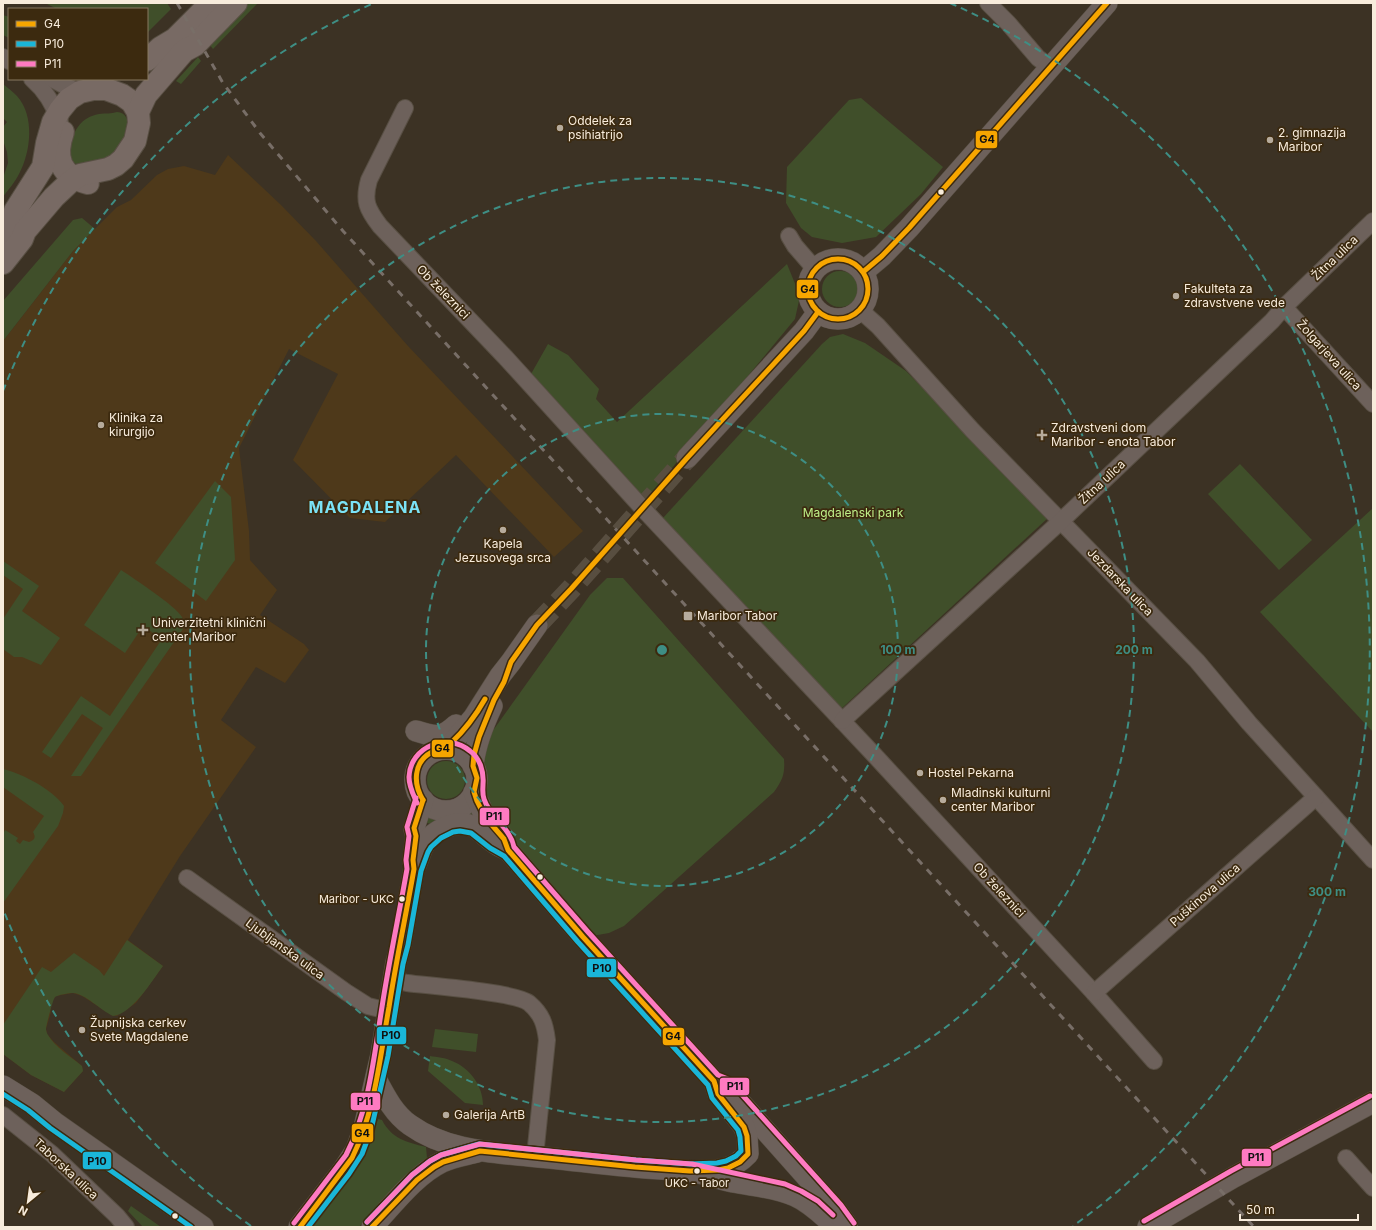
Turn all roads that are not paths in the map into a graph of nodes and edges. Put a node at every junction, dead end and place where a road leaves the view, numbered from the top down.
1 (211, 3) edge
2 (236, 3) edge
3 (988, 3) edge
4 (1106, 3) edge
5 (185, 42) junction
6 (148, 59) edge
7 (1050, 67) junction
8 (148, 73) edge
9 (21, 80) edge
10 (33, 80) edge
11 (54, 80) edge
12 (139, 80) edge
13 (117, 88) edge
14 (80, 92) junction
15 (405, 108) dead end
16 (138, 112) junction
17 (57, 125) junction
18 (51, 164) junction
19 (83, 181) junction
20 (1373, 221) edge
21 (12, 233) edge
22 (789, 236) dead end
23 (3, 263) edge
24 (815, 269) junction
25 (864, 272) junction
26 (1284, 307) junction
27 (860, 310) junction
28 (818, 312) junction
29 (1373, 404) edge
30 (687, 458) tunnel mouth
31 (1061, 521) junction
32 (537, 625) tunnel mouth
33 (512, 662) junction
34 (842, 721) junction
35 (416, 731) dead end
36 (445, 749) junction
37 (473, 766) junction
38 (474, 792) junction
39 (1316, 797) junction
40 (423, 800) junction
41 (508, 850) junction
42 (1373, 860) edge
43 (414, 869) junction
44 (187, 878) dead end
45 (394, 980) junction
46 (1094, 993) junction
47 (388, 1011) junction
48 (1154, 1061) dead end
49 (376, 1079) junction
50 (714, 1080) junction
51 (3, 1086) edge
52 (1373, 1102) edge
53 (3, 1114) edge
54 (480, 1151) junction
55 (535, 1156) junction
56 (1346, 1158) dead end
57 (690, 1171) junction
58 (1373, 1188) edge
59 (126, 1227) edge
60 (203, 1227) edge
61 (300, 1227) edge
62 (372, 1227) edge
63 (836, 1227) edge
64 (848, 1227) edge
65 (1148, 1227) edge

1 - 5 main road
2 - 5 main road
3 - 7 street
4 - 7 street
5 - 6 main road
5 - 8 main road
5 - 16 main road
5 - 19 main road
7 - 25 street
9 - 17 street
10 - 17 street
11 - 14 street
12 - 13 main road
13 - 14 main road
13 - 16 main road
13 - 17 main road
14 - 17 main road
15 - 34 street, Ob železnici
16 - 19 main road
17 - 18 main road
18 - 19 main road
18 - 21 main road
19 - 21 main road
20 - 26 street, Žitna ulica
21 - 23 main road
22 - 24 street
24 - 25 street
24 - 28 street
25 - 27 street
26 - 29 street, Žolgarjeva ulica
26 - 31 street, Žitna ulica
27 - 28 street
27 - 31 street, Jezdarska ulica
28 - 30 street
31 - 34 street, Žitna ulica
31 - 39 street, Jezdarska ulica
32 - 33 street
33 - 35 street
33 - 36 street
33 - 37 street
34 - 46 street, Ob železnici
36 - 37 street
36 - 40 street
37 - 38 street
38 - 40 street
38 - 41 street
39 - 42 street, Jezdarska ulica
39 - 46 street, Puškinova ulica
40 - 43 street
41 - 43 street
41 - 50 street
43 - 45 street
44 - 47 street, Ljubljanska ulica
45 - 47 street
45 - 55 street
46 - 48 street, Ob železnici
47 - 49 street
49 - 54 street
49 - 61 street
50 - 57 street
50 - 64 street
51 - 60 street
52 - 65 street
53 - 59 street, Taborska ulica
54 - 55 street
54 - 62 street
55 - 57 street
56 - 58 street
57 - 63 street

